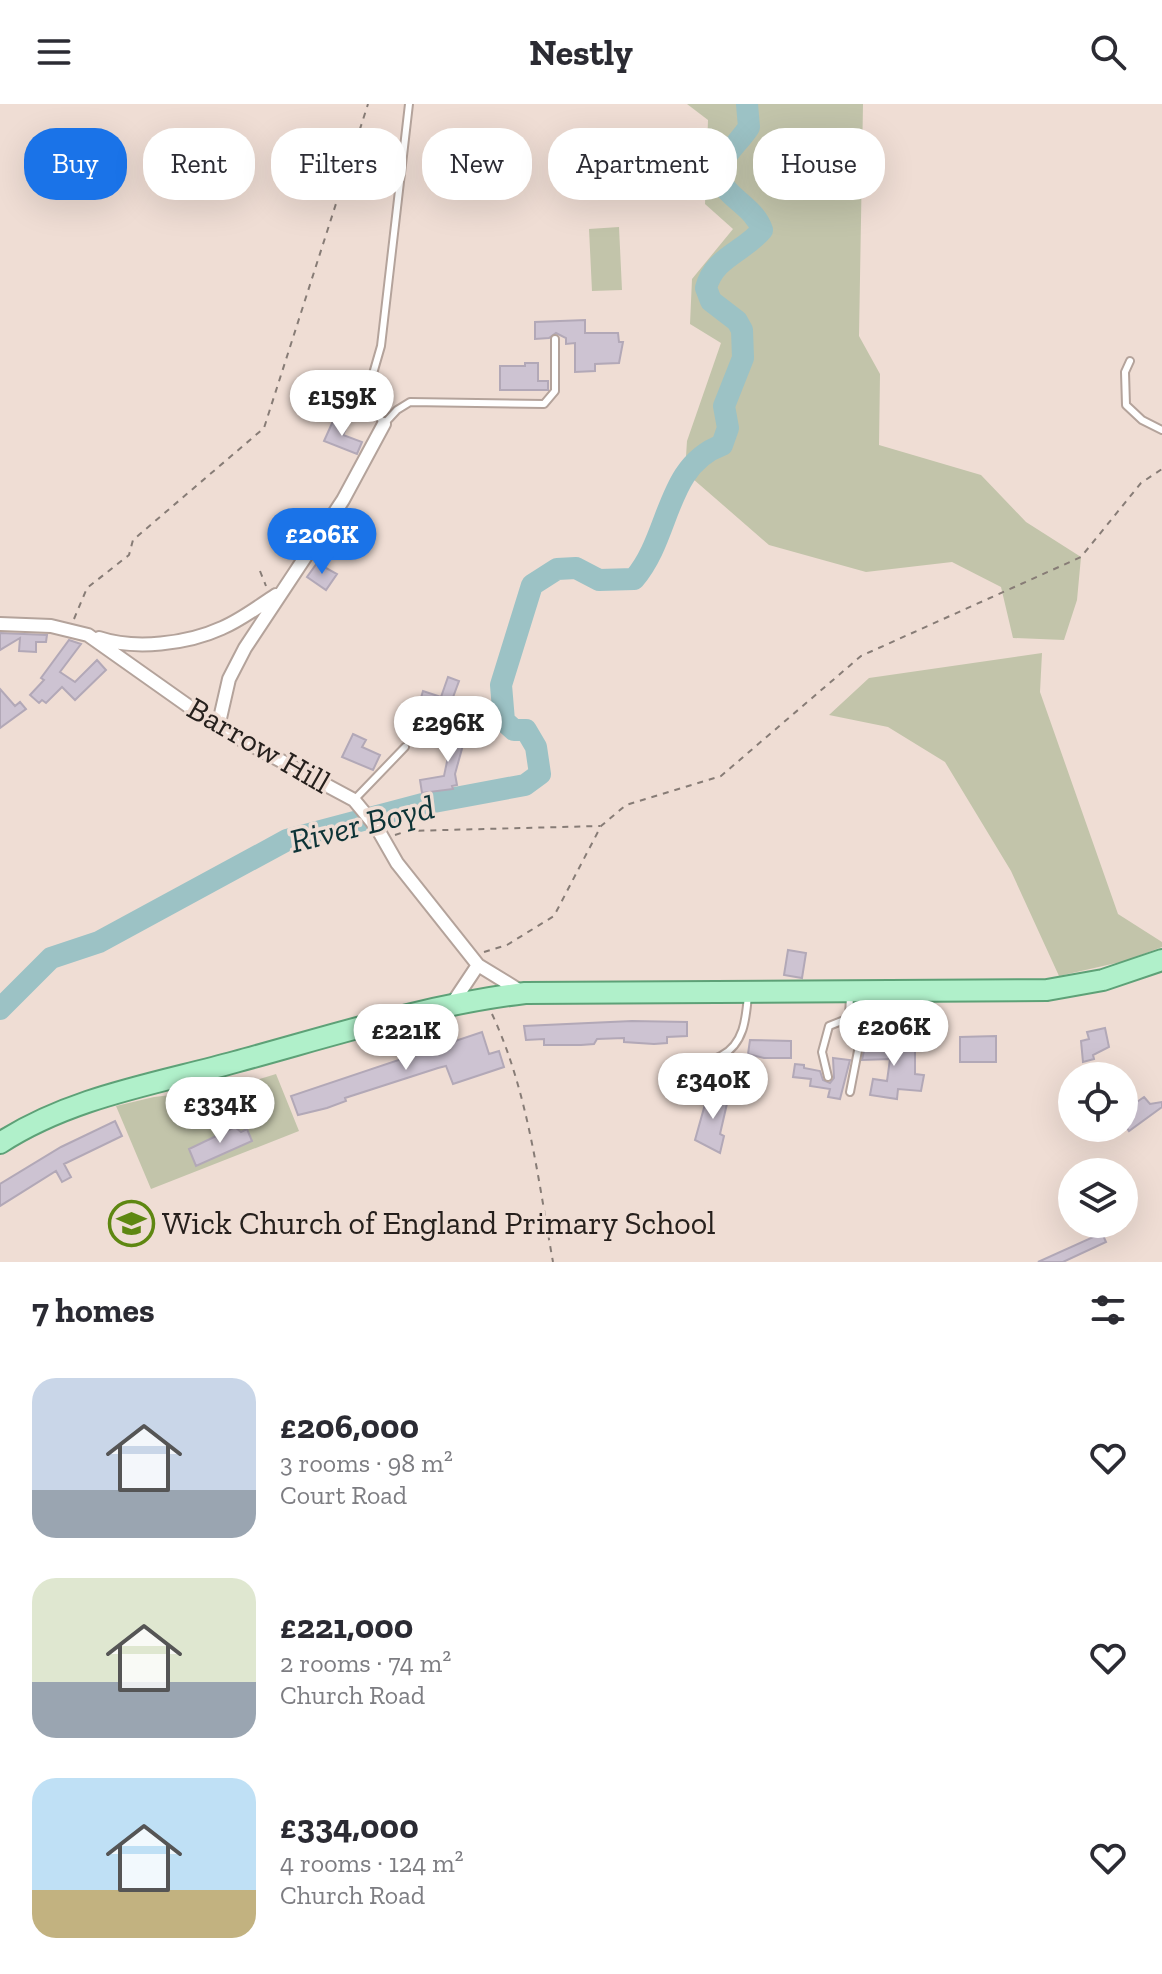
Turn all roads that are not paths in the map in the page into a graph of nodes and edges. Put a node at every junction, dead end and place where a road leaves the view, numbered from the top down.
1 (409, 104) edge
2 (555, 339) dead end
3 (1130, 361) dead end
4 (384, 424) junction
5 (1162, 430) edge
6 (276, 595) junction
7 (0, 624) edge
8 (88, 635) junction
9 (218, 727) junction
10 (405, 747) dead end
11 (354, 800) junction
12 (475, 960) junction
13 (1161, 965) edge
14 (850, 991) junction
15 (874, 991) junction
16 (740, 992) junction
17 (525, 993) junction
18 (452, 1004) junction
19 (691, 1077) dead end
20 (828, 1077) dead end
21 (850, 1092) dead end
22 (0, 1143) edge

1 - 4 lane
2 - 4 lane
3 - 5 lane
4 - 6 street
6 - 8 street
6 - 9 street
7 - 8 street, Barrow Hill
8 - 9 street, Barrow Hill
9 - 11 street, Barrow Hill
10 - 11 lane
11 - 12 street, Barrow Hill
12 - 17 street, Barrow Hill
12 - 18 street
13 - 15 main road
14 - 15 main road
14 - 16 main road
14 - 20 lane
15 - 21 lane
16 - 17 main road
16 - 19 lane
17 - 18 main road
18 - 22 main road

